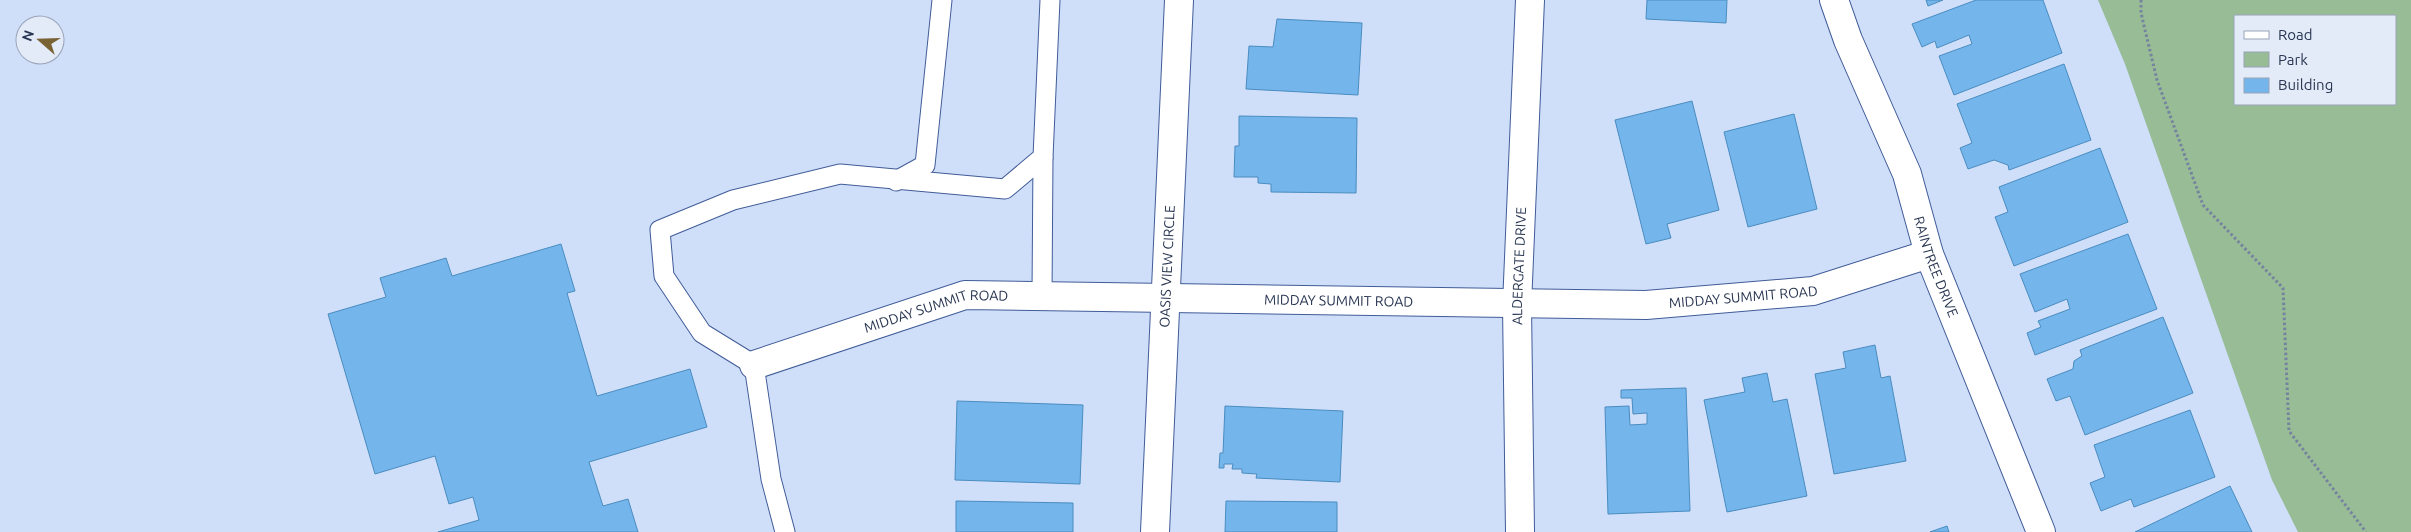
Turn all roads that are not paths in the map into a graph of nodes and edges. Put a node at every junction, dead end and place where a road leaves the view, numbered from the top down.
1 (942, 0) edge
2 (1050, 0) edge
3 (1179, 0) edge
4 (1530, 0) edge
5 (1834, 0) edge
6 (1043, 157) junction
7 (896, 181) junction
8 (1929, 254) junction
9 (1042, 296) junction
10 (1165, 298) junction
11 (1517, 305) junction
12 (754, 365) junction
13 (785, 532) edge
14 (1155, 532) edge
15 (1520, 532) edge
16 (2041, 532) edge

1 - 7 lane
2 - 6 lane
3 - 10 street, OASIS VIEW CIRCLE
4 - 11 street, ALDERGATE DRIVE
5 - 8 street, RAINTREE DRIVE
6 - 7 lane
6 - 9 lane
7 - 12 lane
8 - 11 street, MIDDAY SUMMIT ROAD
8 - 16 street, RAINTREE DRIVE
9 - 10 street, MIDDAY SUMMIT ROAD
9 - 12 street, MIDDAY SUMMIT ROAD
10 - 11 street, MIDDAY SUMMIT ROAD
10 - 14 street, OASIS VIEW CIRCLE
11 - 15 street, ALDERGATE DRIVE
12 - 13 lane

